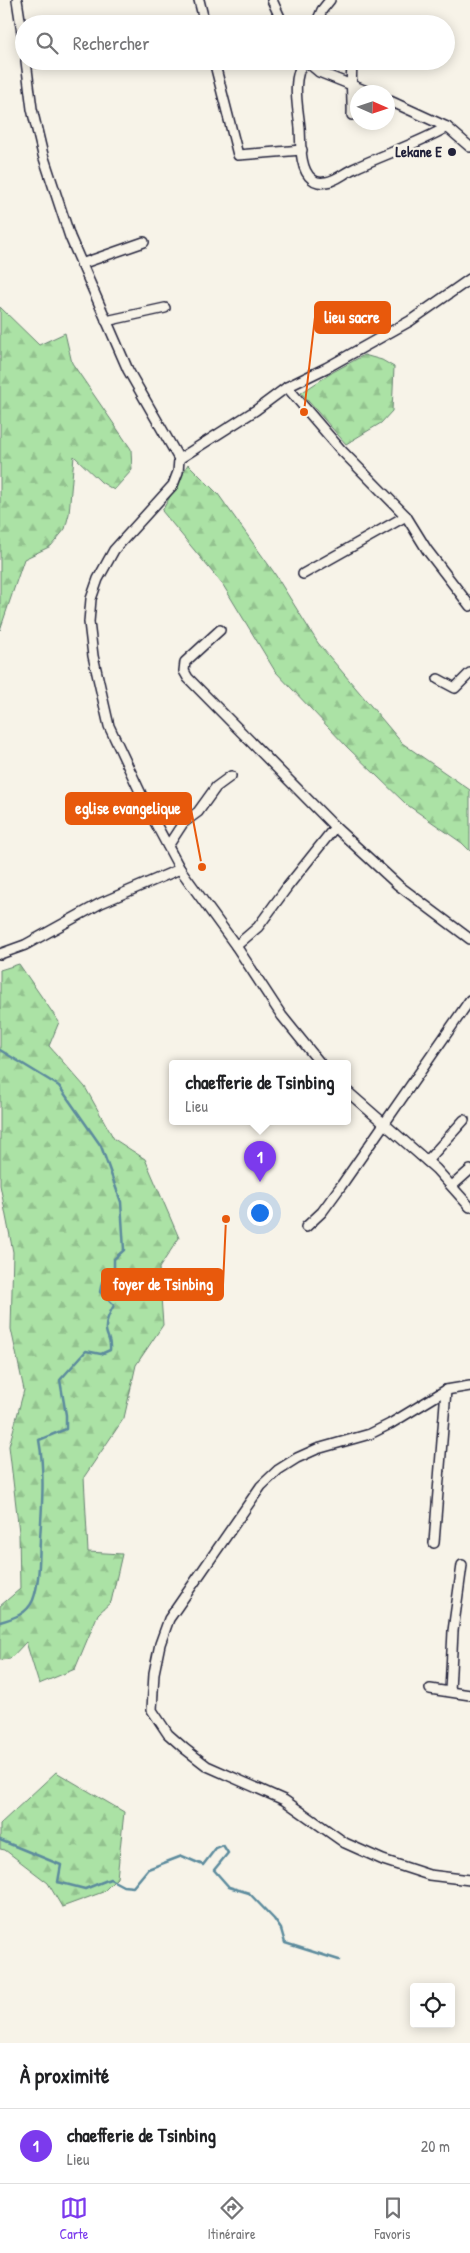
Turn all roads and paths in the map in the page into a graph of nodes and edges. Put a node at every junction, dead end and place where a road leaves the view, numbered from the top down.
1 (16, 0) edge
2 (199, 0) edge
3 (272, 0) edge
4 (330, 0) edge
5 (19, 15) edge
6 (203, 15) edge
7 (279, 15) edge
8 (320, 15) edge
9 (27, 70) edge
10 (216, 70) edge
11 (300, 70) edge
12 (316, 70) edge
13 (350, 70) edge
14 (351, 85) edge
15 (353, 85) edge
16 (395, 103) edge
17 (447, 127) junction
18 (470, 147) edge
19 (302, 150) junction
20 (144, 242) dead end
21 (81, 264) junction
22 (470, 279) edge
23 (165, 308) dead end
24 (106, 321) junction
25 (287, 387) junction
26 (179, 459) junction
27 (406, 516) junction
28 (303, 574) dead end
29 (470, 606) edge
30 (220, 630) dead end
31 (470, 672) edge
32 (438, 679) dead end
33 (231, 776) dead end
34 (335, 828) junction
35 (168, 846) junction
36 (180, 869) junction
37 (470, 940) edge
38 (236, 946) junction
39 (0, 954) edge
40 (470, 1000) edge
41 (318, 1060) edge
42 (351, 1095) edge
43 (464, 1120) dead end
44 (383, 1124) junction
45 (427, 1161) junction
46 (470, 1170) edge
47 (452, 1186) junction
48 (470, 1207) edge
49 (306, 1227) dead end
50 (470, 1386) edge
51 (446, 1390) junction
52 (434, 1543) dead end
53 (462, 1565) dead end
54 (430, 1689) dead end
55 (450, 1691) junction
56 (470, 1695) edge
57 (470, 1880) edge

1 - 5 street
2 - 6 street
3 - 7 street
4 - 8 street
9 - 21 street
10 - 19 street
11 - 19 street
12 - 14 street
13 - 15 street
16 - 17 street
17 - 18 street
17 - 19 street
20 - 21 street
21 - 24 street
22 - 25 street
23 - 24 street
24 - 26 street
25 - 26 street
25 - 27 street
26 - 35 street
27 - 28 street
27 - 29 street
30 - 34 street
31 - 32 street
33 - 35 street
34 - 37 street
34 - 38 street
35 - 36 street
36 - 38 street
36 - 39 street
38 - 41 street
40 - 44 street
42 - 44 street
43 - 45 street
44 - 45 street
44 - 49 street
45 - 47 street
46 - 47 street
47 - 48 street
50 - 51 street
51 - 52 street
51 - 57 street
53 - 55 street
54 - 55 street
55 - 56 street

